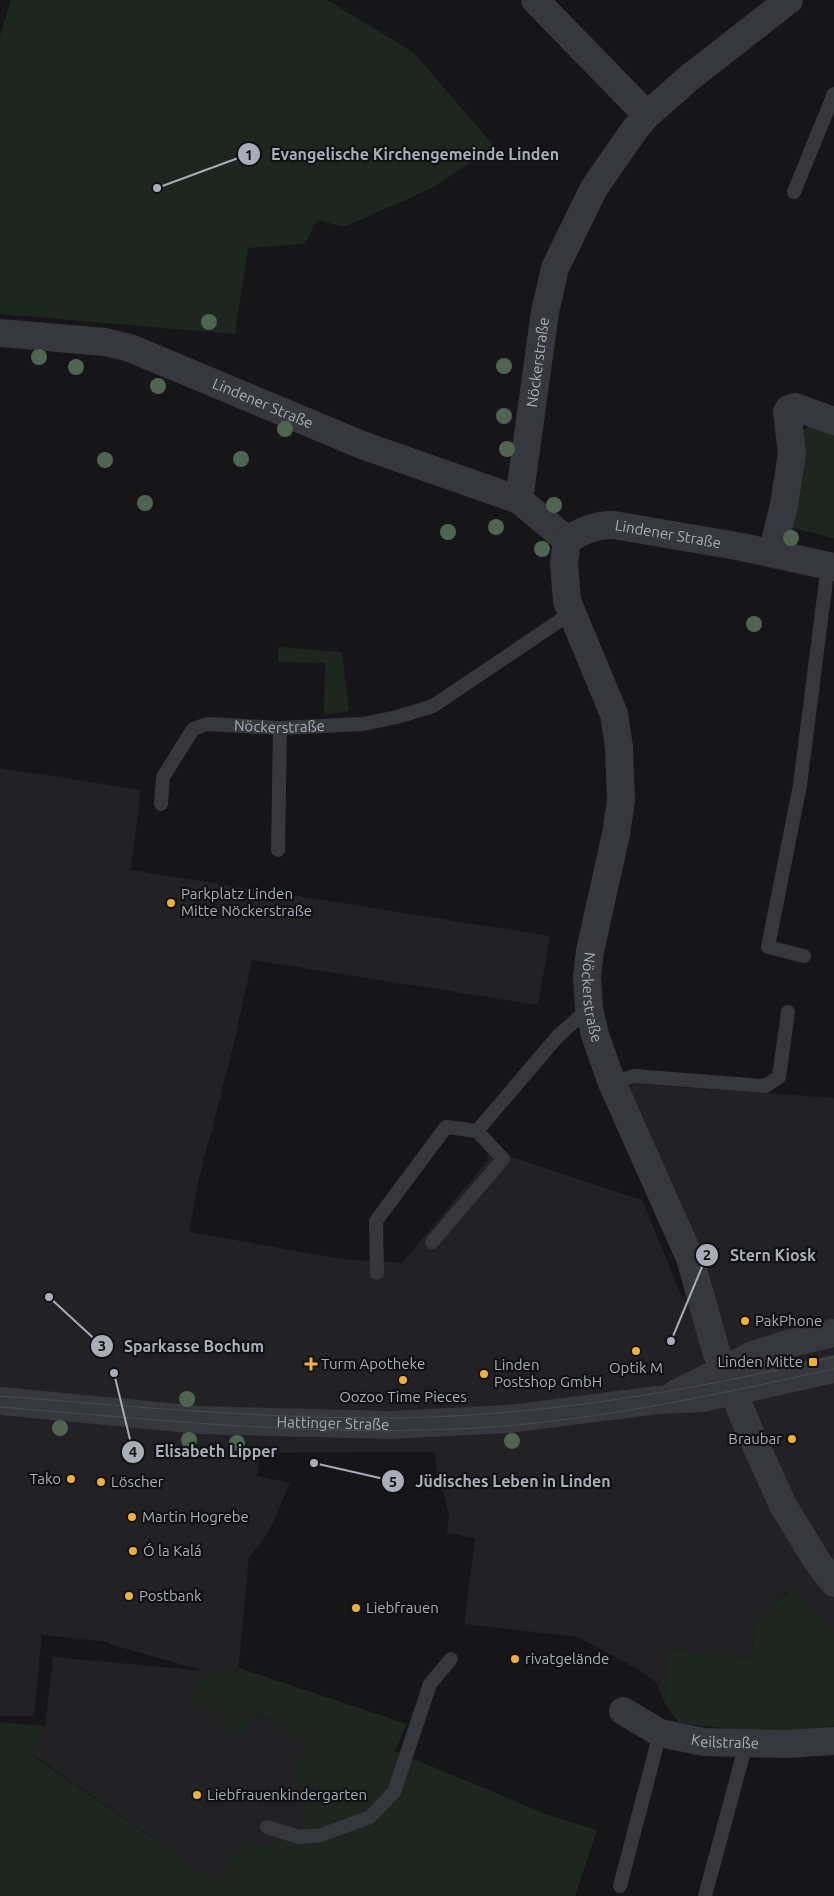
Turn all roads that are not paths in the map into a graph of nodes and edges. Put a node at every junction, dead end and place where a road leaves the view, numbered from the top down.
1 (536, 0) edge
2 (789, 0) edge
3 (834, 94) edge
4 (647, 115) junction
5 (794, 192) dead end
6 (0, 334) edge
7 (834, 421) edge
8 (519, 500) junction
9 (567, 540) junction
10 (772, 553) junction
11 (831, 566) edge
12 (571, 613) junction
13 (280, 728) junction
14 (161, 804) dead end
15 (278, 850) dead end
16 (804, 956) dead end
17 (589, 1008) junction
18 (788, 1012) dead end
19 (612, 1083) junction
20 (477, 1131) junction
21 (432, 1242) dead end
22 (376, 1273) dead end
23 (834, 1333) edge
24 (834, 1357) edge
25 (779, 1369) junction
26 (834, 1369) edge
27 (728, 1380) junction
28 (0, 1401) edge
29 (834, 1583) edge
30 (451, 1658) dead end
31 (623, 1711) dead end
32 (660, 1733) junction
33 (834, 1741) edge
34 (746, 1744) junction
35 (268, 1827) dead end
36 (620, 1886) dead end
37 (705, 1896) edge

1 - 4 street
2 - 4 street, Nöckerstraße
3 - 5 lane
4 - 8 street, Nöckerstraße
6 - 8 street, Lindener Straße
7 - 10 street
8 - 9 street
9 - 10 street, Lindener Straße
9 - 12 street, Nöckerstraße
10 - 11 street, Lindener Straße
11 - 16 lane
12 - 13 lane, Nöckerstraße
12 - 17 street, Nöckerstraße
13 - 14 lane, Nöckerstraße
13 - 15 lane
17 - 19 street, Nöckerstraße
17 - 20 lane
18 - 19 lane
19 - 27 street, Nöckerstraße
20 - 21 lane
20 - 22 lane
23 - 27 street, Hattinger Straße
24 - 25 lane
25 - 27 lane
25 - 27 lane
26 - 27 street, Hattinger Straße
27 - 28 street, Hattinger Straße
27 - 29 street
30 - 35 lane
31 - 32 street, Keilstraße
32 - 34 street, Keilstraße
32 - 36 lane
33 - 34 street, Keilstraße
34 - 37 lane

